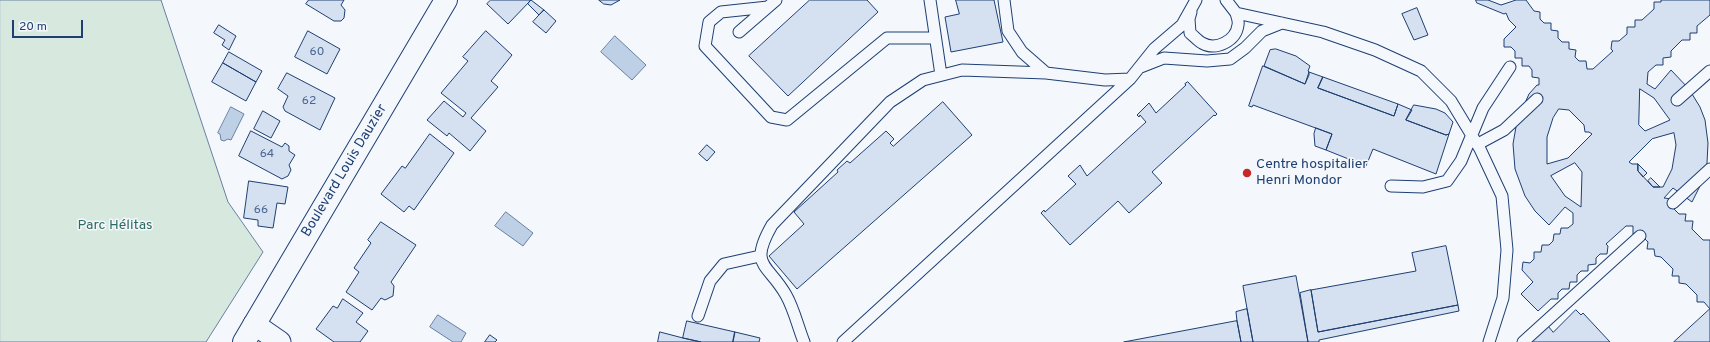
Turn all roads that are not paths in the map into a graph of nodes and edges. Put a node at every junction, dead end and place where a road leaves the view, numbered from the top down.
1 (446, 0) edge
2 (930, 0) edge
3 (1004, 0) edge
4 (1196, 0) edge
5 (1226, 0) edge
6 (772, 3) edge
7 (1236, 13) junction
8 (1282, 23) junction
9 (739, 32) dead end
10 (935, 38) junction
11 (1510, 67) dead end
12 (1139, 68) junction
13 (1710, 71) edge
14 (1046, 73) junction
15 (941, 75) junction
16 (1130, 79) junction
17 (1537, 99) dead end
18 (1677, 100) dead end
19 (1471, 134) junction
20 (1478, 144) junction
21 (1710, 169) edge
22 (1392, 186) dead end
23 (1673, 203) dead end
24 (1640, 236) dead end
25 (760, 256) junction
26 (698, 316) dead end
27 (249, 333) edge
28 (280, 342) edge
29 (804, 342) edge
30 (843, 342) edge
31 (1490, 342) edge
32 (1523, 342) edge

1 - 27 main road, Boulevard Louis Dauzier
2 - 10 lane
3 - 14 lane
4 - 7 lane
4 - 12 lane
5 - 7 lane
6 - 9 lane
6 - 10 lane
7 - 8 lane
8 - 12 lane
8 - 19 lane
10 - 15 lane
11 - 19 lane
12 - 16 lane
13 - 18 lane
14 - 15 lane
14 - 16 lane
15 - 25 lane
16 - 30 lane
17 - 20 lane
19 - 20 lane
19 - 22 lane
20 - 31 lane
21 - 23 lane
24 - 32 lane
25 - 26 lane
25 - 29 lane
27 - 28 street

